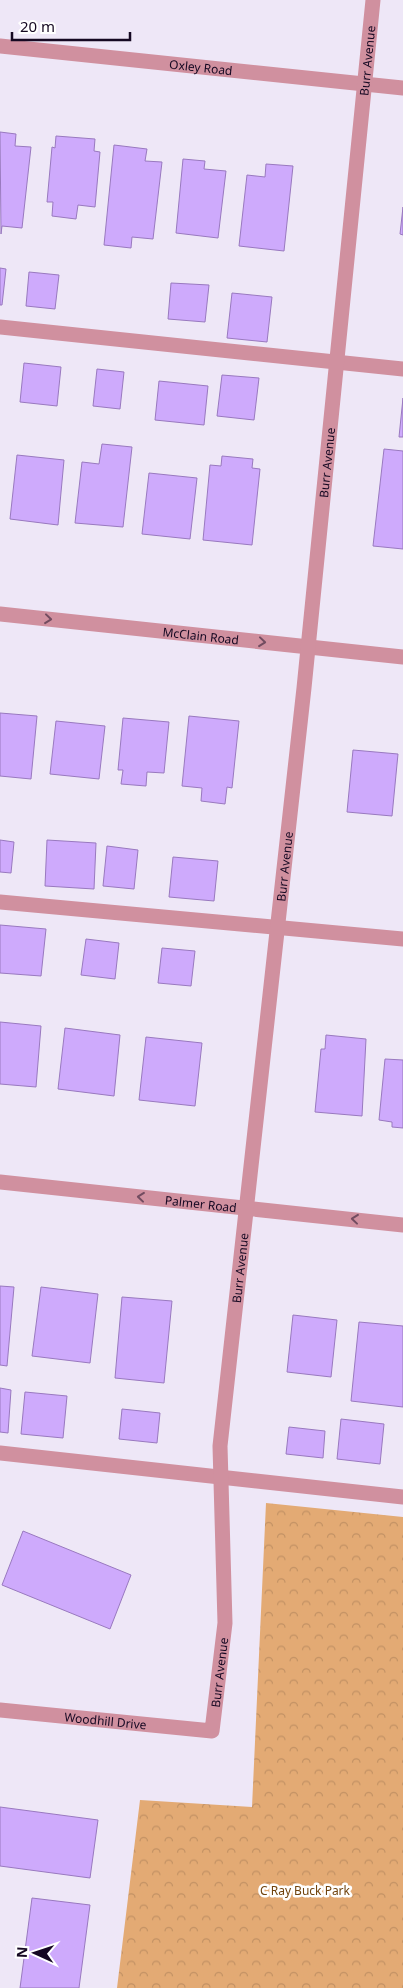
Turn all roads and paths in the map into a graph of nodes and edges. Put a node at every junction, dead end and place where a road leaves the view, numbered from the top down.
1 (373, 0) edge
2 (0, 46) edge
3 (364, 84) junction
4 (403, 88) edge
5 (0, 327) edge
6 (336, 362) junction
7 (403, 369) edge
8 (0, 614) edge
9 (308, 646) junction
10 (403, 657) edge
11 (0, 902) edge
12 (278, 927) junction
13 (403, 939) edge
14 (0, 1182) edge
15 (248, 1208) junction
16 (403, 1225) edge
17 (0, 1453) edge
18 (221, 1476) junction
19 (403, 1497) edge
20 (0, 1710) edge
21 (212, 1731) joint

1 - 3 street, Burr Avenue
2 - 3 street, Oxley Road
3 - 4 street, Oxley Road
3 - 6 street, Burr Avenue
5 - 6 street
6 - 7 street
6 - 9 street, Burr Avenue
8 -> 9 street, McClain Road
9 - 10 street, McClain Road
9 - 12 street, Burr Avenue
11 - 12 street
12 - 13 street
12 - 15 street, Burr Avenue
15 -> 14 street, Palmer Road
16 -> 15 street, Palmer Road
15 - 18 street, Burr Avenue
17 - 18 street
18 - 19 street
18 - 21 street, Burr Avenue
20 - 21 street, Woodhill Drive

